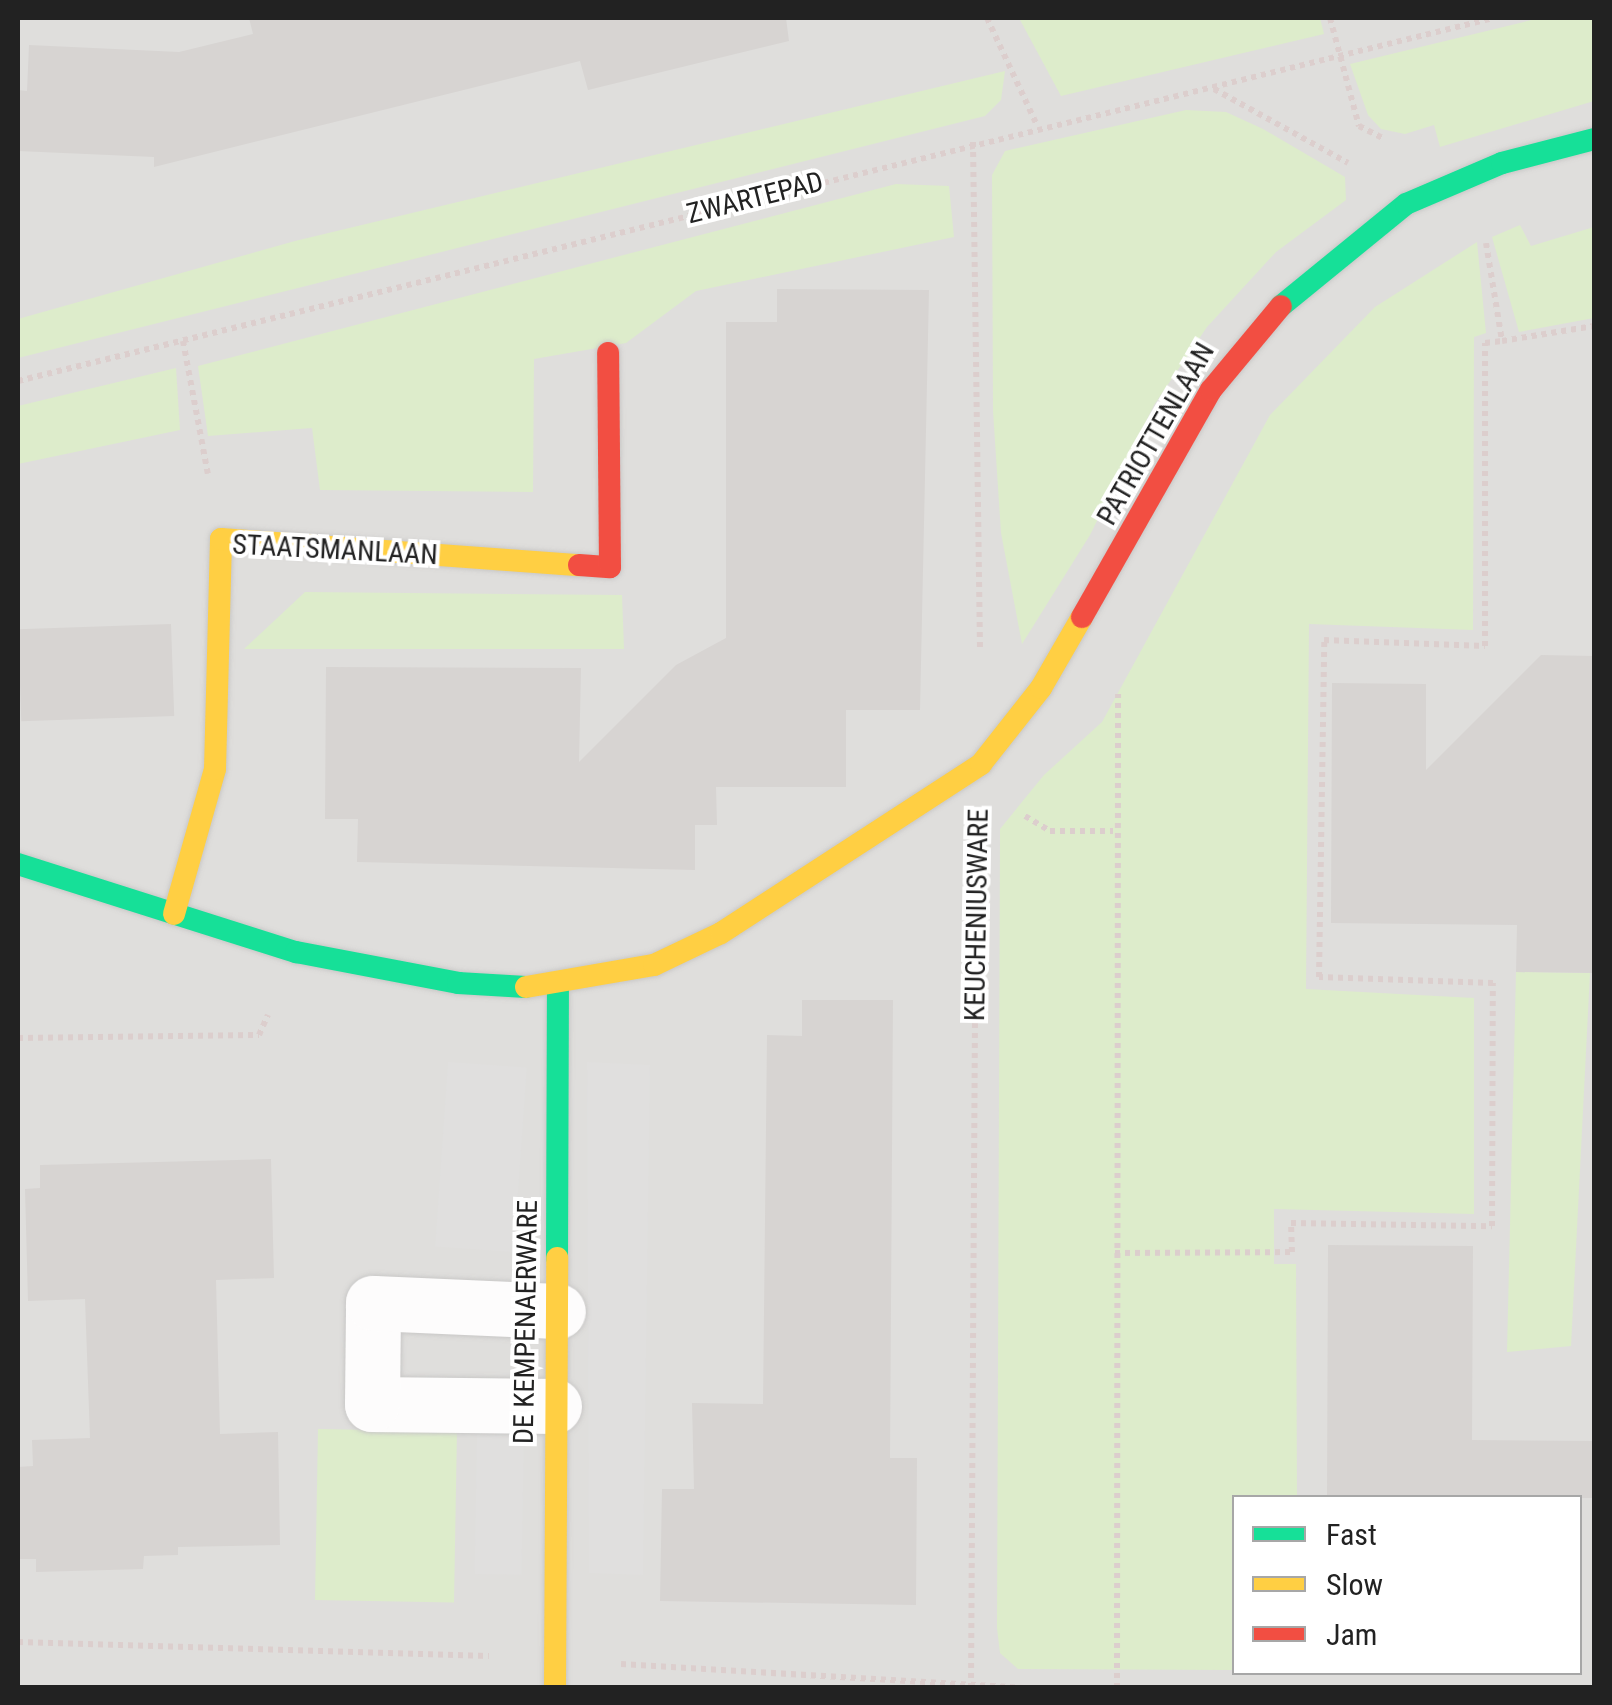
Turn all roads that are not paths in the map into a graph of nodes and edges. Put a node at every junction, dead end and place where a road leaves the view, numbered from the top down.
1 (1594, 139) edge
2 (608, 353) dead end
3 (18, 864) edge
4 (174, 914) junction
5 (558, 986) junction
6 (558, 1311) junction
7 (554, 1406) junction
8 (555, 1688) edge

1 - 5 street, PATRIOTTENLAAN
2 - 4 street, STAATSMANLAAN
3 - 4 street
4 - 5 street
5 - 6 street, DE KEMPENAERWARE
6 - 7 street, DE KEMPENAERWARE
6 - 7 street
7 - 8 street, DE KEMPENAERWARE

